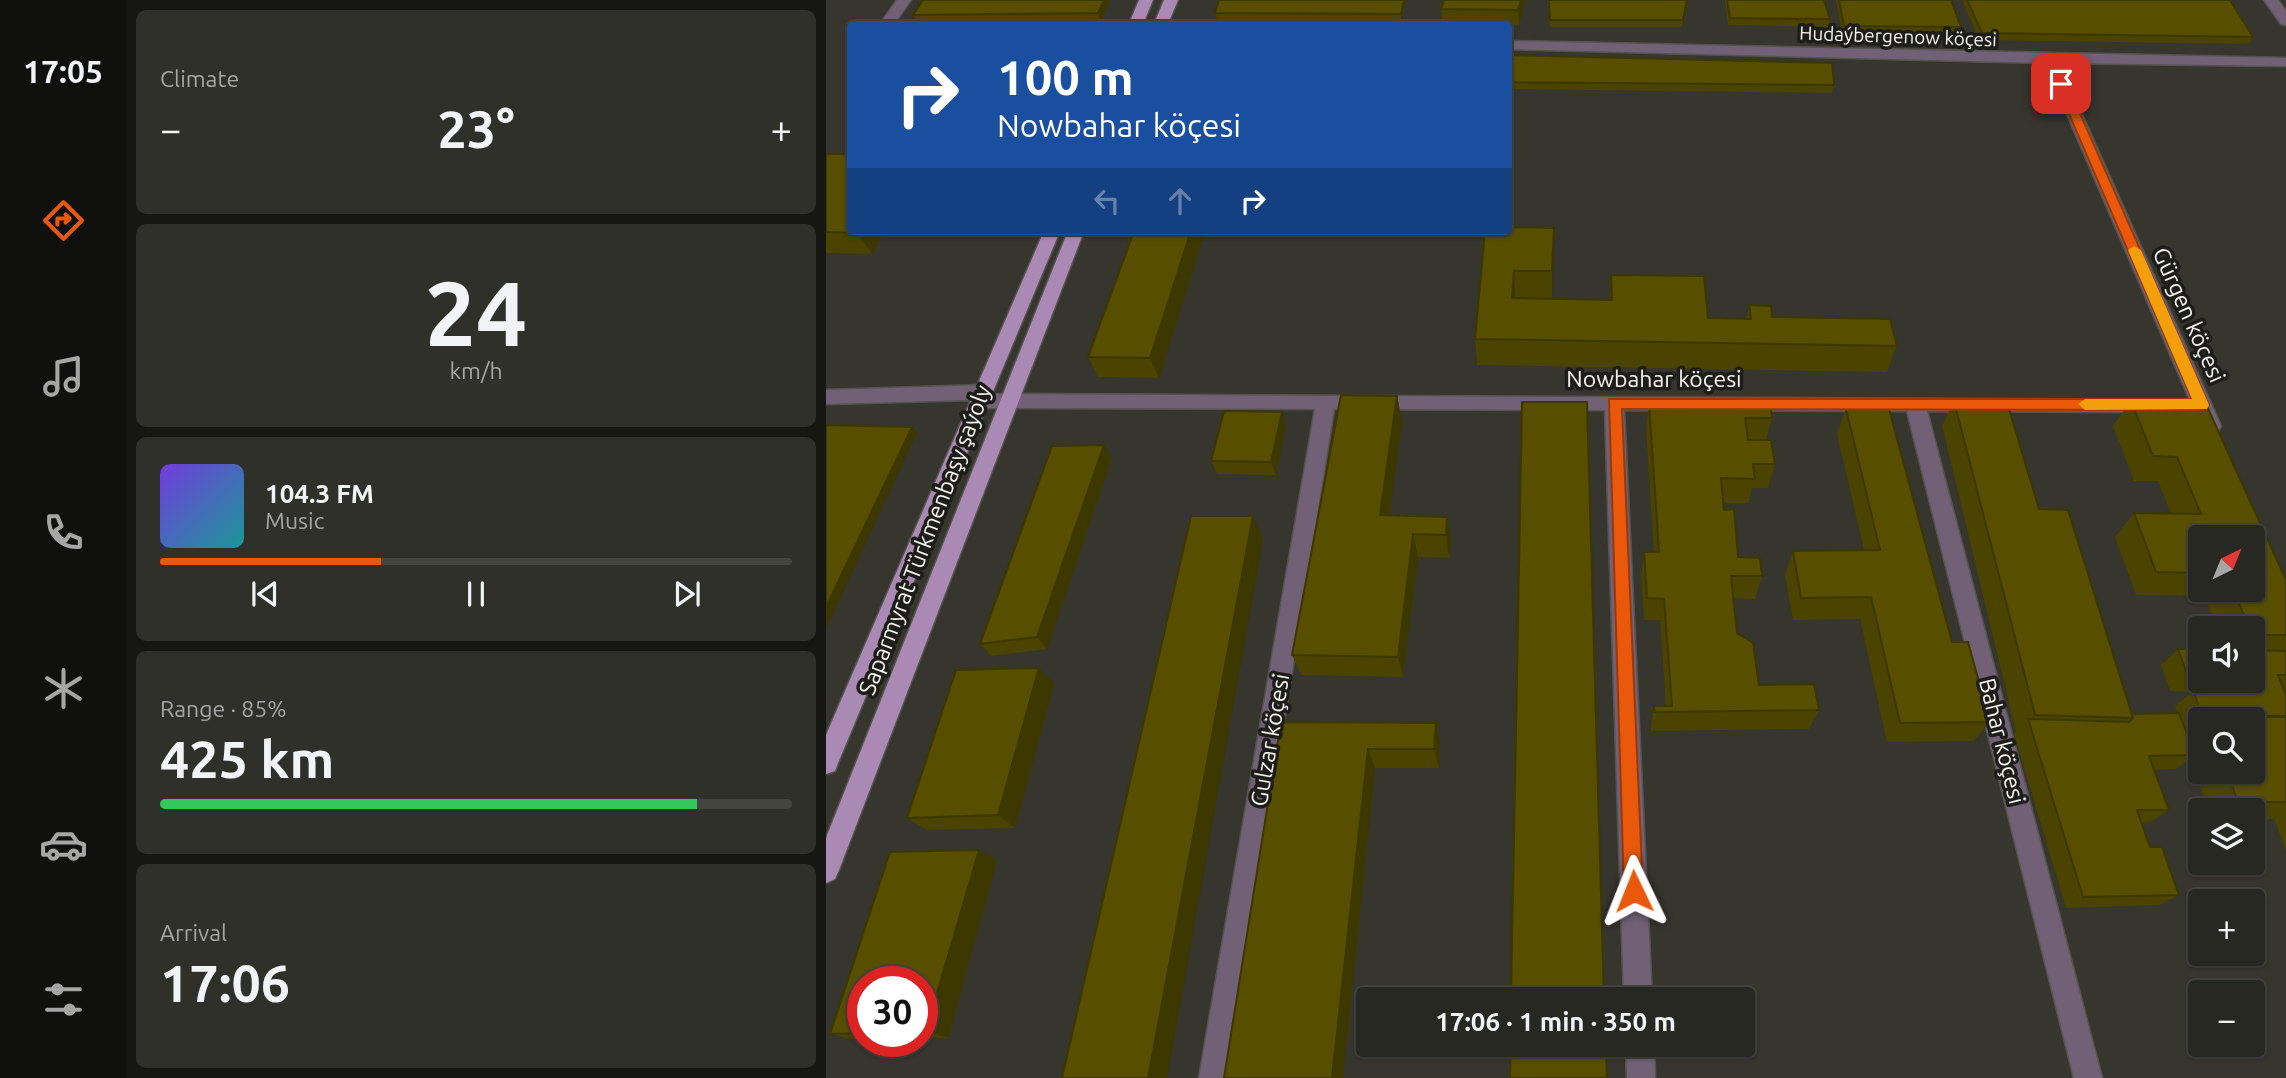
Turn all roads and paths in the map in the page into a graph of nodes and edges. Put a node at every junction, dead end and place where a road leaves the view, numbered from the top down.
1 (904, 0) edge
2 (1146, 0) edge
3 (1171, 0) edge
4 (2271, 0) edge
5 (889, 21) edge
6 (1137, 21) edge
7 (1162, 21) edge
8 (2286, 21) edge
9 (1512, 45) edge
10 (2050, 59) junction
11 (2286, 62) edge
12 (1050, 235) edge
13 (1074, 235) edge
14 (981, 396) junction
15 (826, 397) edge
16 (1007, 402) junction
17 (1326, 402) junction
18 (1614, 403) junction
19 (1915, 404) junction
20 (2202, 405) junction
21 (2219, 442) edge
22 (826, 763) edge
23 (826, 870) edge
24 (1638, 987) edge
25 (1640, 1057) edge
26 (1213, 1078) edge
27 (1641, 1078) edge
28 (2088, 1078) edge

1 - 5 street
2 - 6 main road
3 - 7 main road
4 - 8 street
9 - 10 street, Hudaýbergenow köçesi
10 - 11 street, Hudaýbergenow köçesi
10 - 20 street, Gürgen köçesi
12 - 14 main road, Saparmyrat Türkmenbaşy şaýoly
13 - 16 main road, Saparmyrat Türkmenbaşy şaýoly
14 - 15 street, Nowbahar köçesi
14 - 16 street, Nowbahar köçesi
14 - 22 main road, Saparmyrat Türkmenbaşy şaýoly
16 - 17 street, Nowbahar köçesi
16 - 23 main road, Saparmyrat Türkmenbaşy şaýoly
17 - 18 street, Nowbahar köçesi
17 - 26 street, Gulzar köçesi
18 - 19 street, Nowbahar köçesi
18 - 24 street
19 - 20 street, Nowbahar köçesi
19 - 28 street, Bahar köçesi
20 - 21 street, Gürgen köçesi
25 - 27 street

